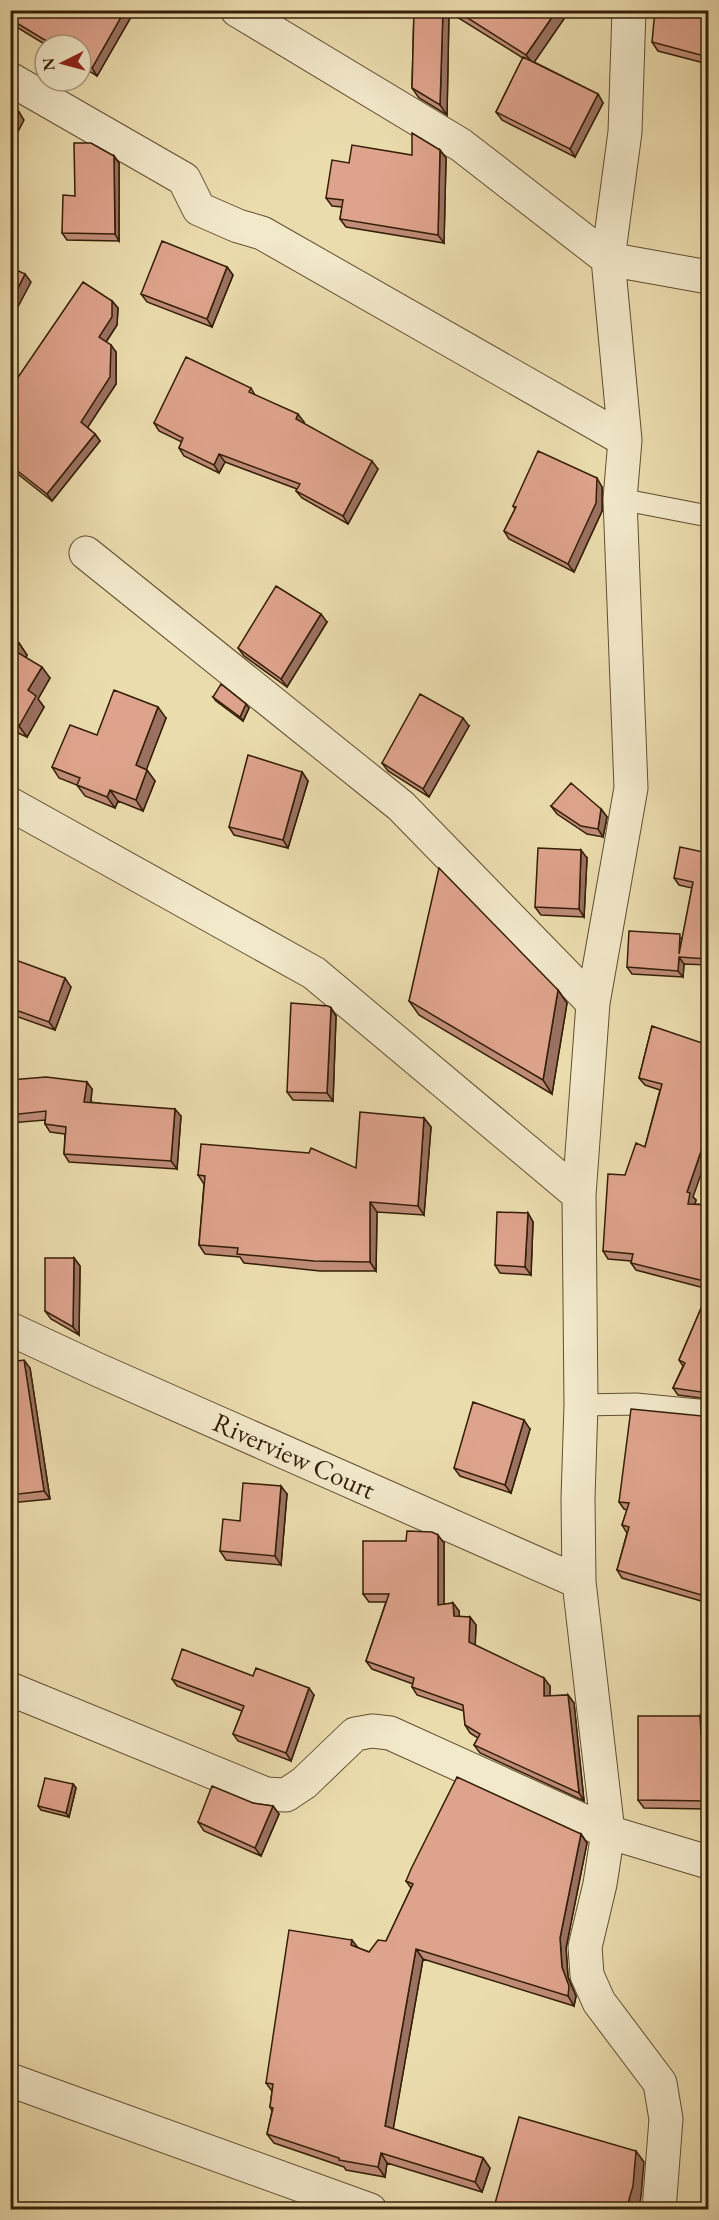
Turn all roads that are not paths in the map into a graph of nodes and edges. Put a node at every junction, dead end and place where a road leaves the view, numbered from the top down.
1 (237, 10) edge
2 (629, 10) edge
3 (10, 79) edge
4 (608, 259) junction
5 (708, 277) edge
6 (625, 440) junction
7 (620, 499) junction
8 (708, 516) edge
9 (86, 554) dead end
10 (10, 804) edge
11 (594, 1003) junction
12 (579, 1195) junction
13 (10, 1329) edge
14 (581, 1405) junction
15 (708, 1411) edge
16 (579, 1582) junction
17 (10, 1689) edge
18 (608, 1832) junction
19 (708, 1862) edge
20 (10, 2080) edge
21 (370, 2210) edge
22 (659, 2210) edge

1 - 4 street
2 - 4 street
3 - 6 street
4 - 5 street
4 - 6 street
6 - 7 street
7 - 8 lane
7 - 11 street
9 - 11 street
10 - 12 street
11 - 12 street
12 - 14 street
13 - 16 street, Riverview Court
14 - 15 lane
14 - 16 street
16 - 18 street
17 - 18 street
18 - 19 street
18 - 22 street
20 - 21 street

